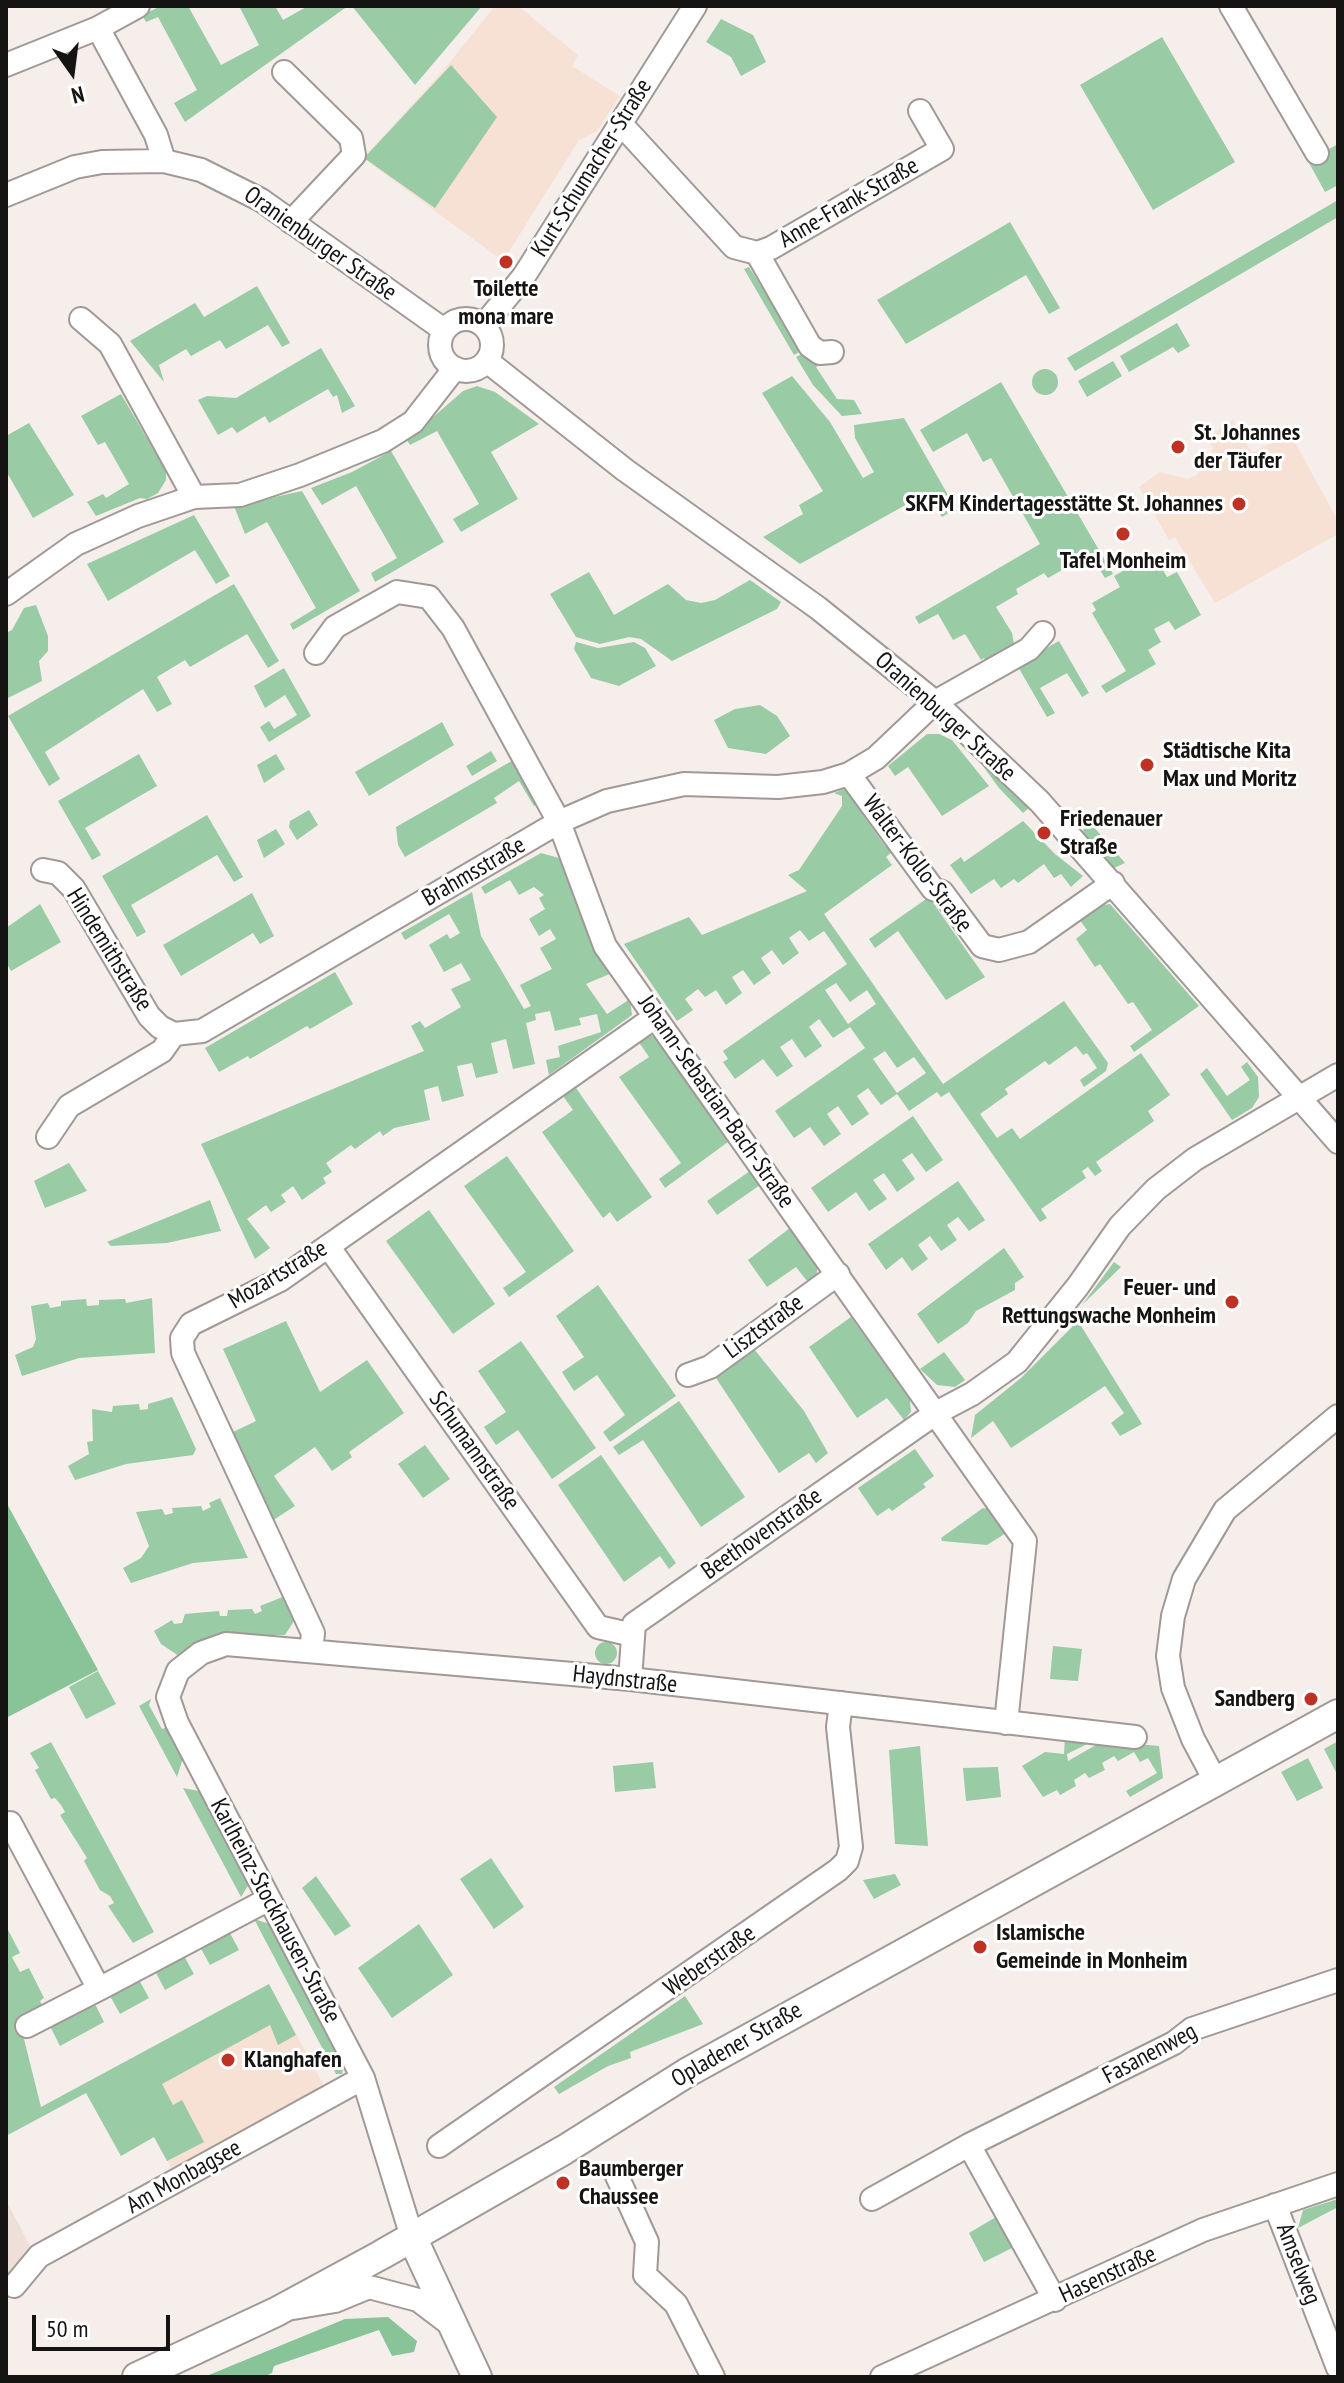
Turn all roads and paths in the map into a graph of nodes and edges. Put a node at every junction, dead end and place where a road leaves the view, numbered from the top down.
1 (138, 6) edge
2 (695, 6) edge
3 (1231, 6) edge
4 (98, 28) junction
5 (6, 65) edge
6 (284, 72) dead end
7 (920, 111) dead end
8 (621, 124) junction
9 (1317, 153) dead end
10 (164, 161) junction
11 (6, 195) edge
12 (291, 222) junction
13 (757, 253) junction
14 (81, 319) dead end
15 (484, 325) junction
16 (444, 330) junction
17 (832, 352) dead end
18 (487, 361) junction
19 (455, 368) junction
20 (194, 497) junction
21 (6, 594) edge
22 (1043, 633) dead end
23 (316, 653) dead end
24 (935, 702) junction
25 (849, 774) junction
26 (559, 822) junction
27 (43, 870) dead end
28 (1113, 883) junction
29 (655, 1017) junction
30 (174, 1034) junction
31 (1338, 1075) edge
32 (1298, 1097) junction
33 (48, 1137) dead end
34 (1338, 1142) edge
35 (328, 1246) junction
36 (838, 1274) junction
37 (688, 1375) dead end
38 (936, 1413) junction
39 (1338, 1416) edge
40 (633, 1635) junction
41 (311, 1651) junction
42 (630, 1679) junction
43 (841, 1703) junction
44 (1338, 1714) edge
45 (177, 1723) joint
46 (1006, 1723) junction
47 (1135, 1737) dead end
48 (1216, 1782) junction
49 (10, 1823) dead end
50 (269, 1899) junction
51 (1338, 1980) edge
52 (99, 1989) junction
53 (27, 2026) dead end
54 (363, 2078) junction
55 (969, 2145) junction
56 (439, 2146) dead end
57 (617, 2176) dead end
58 (1338, 2184) edge
59 (872, 2199) dead end
60 (1275, 2205) junction
61 (412, 2237) junction
62 (14, 2286) dead end
63 (1055, 2300) junction
64 (276, 2312) junction
65 (451, 2325) junction
66 (1338, 2368) edge
67 (137, 2377) edge
68 (477, 2377) edge
69 (713, 2377) edge
70 (882, 2377) edge

1 - 4 street
2 - 8 street, Kurt-Schumacher-Straße
3 - 9 street
4 - 5 street
4 - 10 street
6 - 12 street
7 - 13 street, Anne-Frank-Straße
8 - 13 street, Anne-Frank-Straße
8 - 15 street, Kurt-Schumacher-Straße
10 - 11 street, Oranienburger Straße
10 - 12 street, Oranienburger Straße
12 - 16 street, Oranienburger Straße
13 - 17 street
14 - 20 street
15 - 16 street
15 - 18 street
16 - 19 street
18 - 19 street
18 - 24 street, Oranienburger Straße
19 - 20 street
20 - 21 street
22 - 24 street, Brahmsstraße
23 - 26 street, Johann-Sebastian-Bach-Straße
24 - 25 street, Brahmsstraße
24 - 28 street, Oranienburger Straße
25 - 26 street, Brahmsstraße
25 - 28 street, Walter-Kollo-Straße
26 - 29 street, Johann-Sebastian-Bach-Straße
26 - 30 street, Brahmsstraße
27 - 30 street, Hindemithstraße
28 - 32 street, Oranienburger Straße
29 - 35 street, Mozartstraße
29 - 36 street, Johann-Sebastian-Bach-Straße
30 - 33 street, Brahmsstraße
31 - 32 street
32 - 34 street, Oranienburger Straße
32 - 38 street, Beethovenstraße
35 - 40 street, Schumannstraße
35 - 41 street, Mozartstraße
36 - 37 street, Lisztstraße
36 - 38 street, Johann-Sebastian-Bach-Straße
38 - 40 street, Beethovenstraße
38 - 46 street, Johann-Sebastian-Bach-Straße
39 - 48 street
40 - 42 street
41 - 42 street, Haydnstraße
41 - 45 street, Haydnstraße
42 - 43 street, Haydnstraße
43 - 46 street, Haydnstraße
43 - 56 street, Weberstraße
44 - 48 street, Opladener Straße
45 - 50 street, Karlheinz-Stockhausen-Straße
46 - 47 street, Haydnstraße
48 - 61 street, Opladener Straße
49 - 52 street
50 - 52 street
50 - 54 street, Karlheinz-Stockhausen-Straße
51 - 55 street, Fasanenweg
52 - 53 street
54 - 61 street, Karlheinz-Stockhausen-Straße
54 - 62 street, Am Monbagsee
55 - 59 street, Fasanenweg
55 - 63 street
57 - 69 street
58 - 60 street, Hasenstraße
60 - 63 street, Hasenstraße
60 - 66 street, Amselweg
61 - 64 street, Opladener Straße
61 - 65 street
63 - 70 street, Hasenstraße
64 - 65 street
64 - 67 street, Opladener Straße
65 - 68 street

